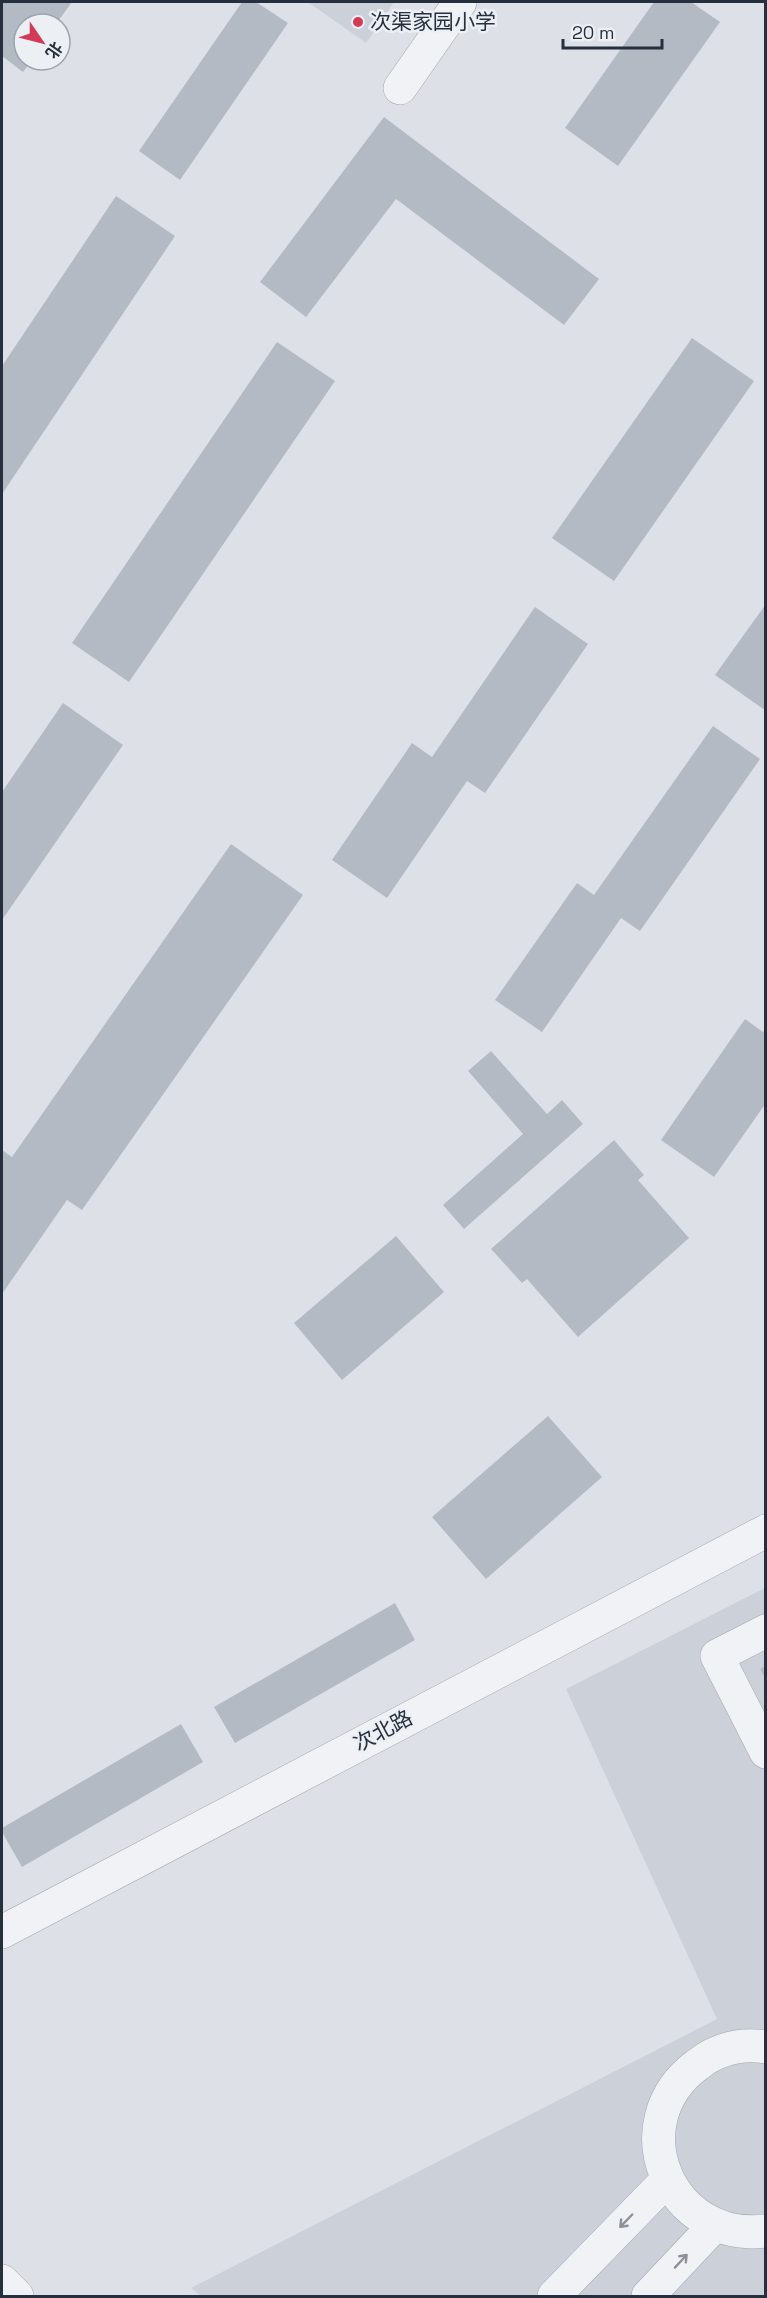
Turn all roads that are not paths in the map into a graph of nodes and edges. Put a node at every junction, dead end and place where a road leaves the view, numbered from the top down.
1 (460, 2) edge
2 (400, 88) dead end
3 (765, 1531) edge
4 (765, 1631) edge
5 (765, 1752) edge
6 (2, 1932) edge
7 (765, 2047) edge
8 (667, 2180) junction
9 (714, 2226) junction
10 (765, 2231) edge
11 (2, 2281) edge
12 (17, 2296) edge
13 (554, 2296) edge
14 (648, 2296) edge

1 - 2 street
3 - 6 street, 次北路
4 - 5 street
7 - 8 street
8 - 9 street
8 -> 13 street
9 - 10 street
14 -> 9 street
11 - 12 street

